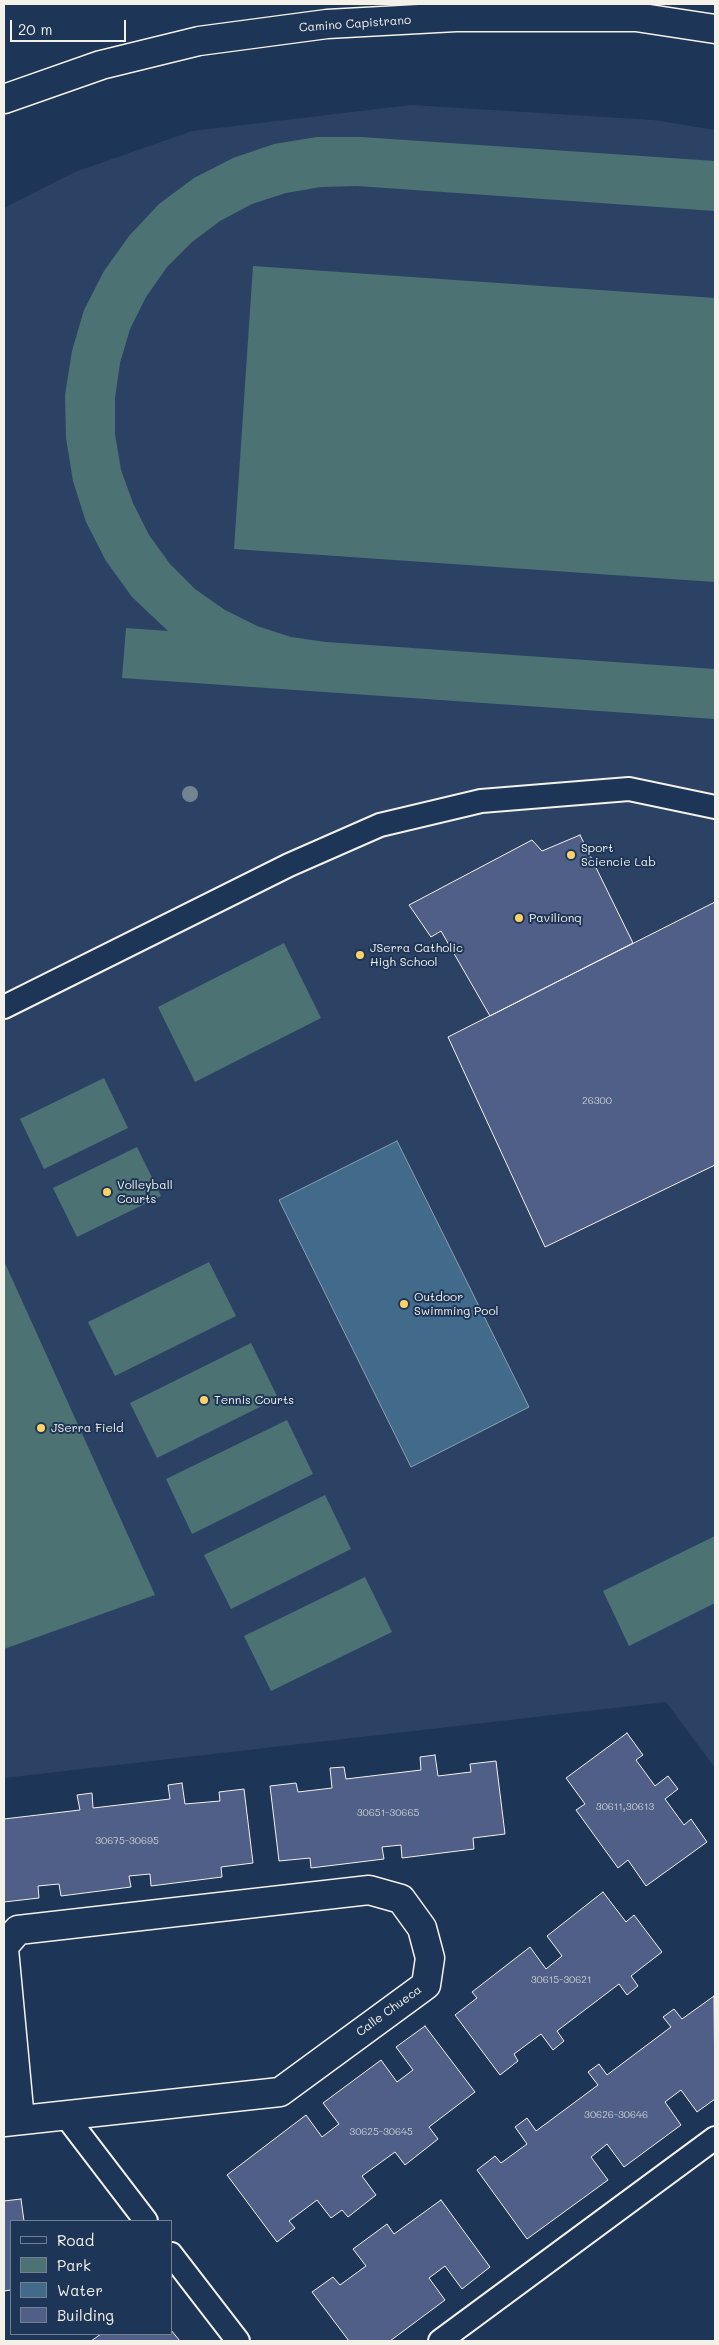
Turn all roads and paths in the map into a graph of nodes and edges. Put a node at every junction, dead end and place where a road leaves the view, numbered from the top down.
1 (715, 29) edge
2 (4, 99) edge
3 (715, 807) edge
4 (4, 1007) edge
5 (4, 1948) edge
6 (64, 2115) junction
7 (12, 2121) edge
8 (715, 2138) edge
9 (145, 2220) edge
10 (172, 2255) edge
11 (238, 2341) edge
12 (440, 2341) edge

1 - 2 street, Camino Capistrano
3 - 4 lane
5 - 6 street, Calle Chueca
5 - 7 street, Calle Chueca
6 - 7 street, Calle Chueca
6 - 9 lane
8 - 12 lane
10 - 11 lane

